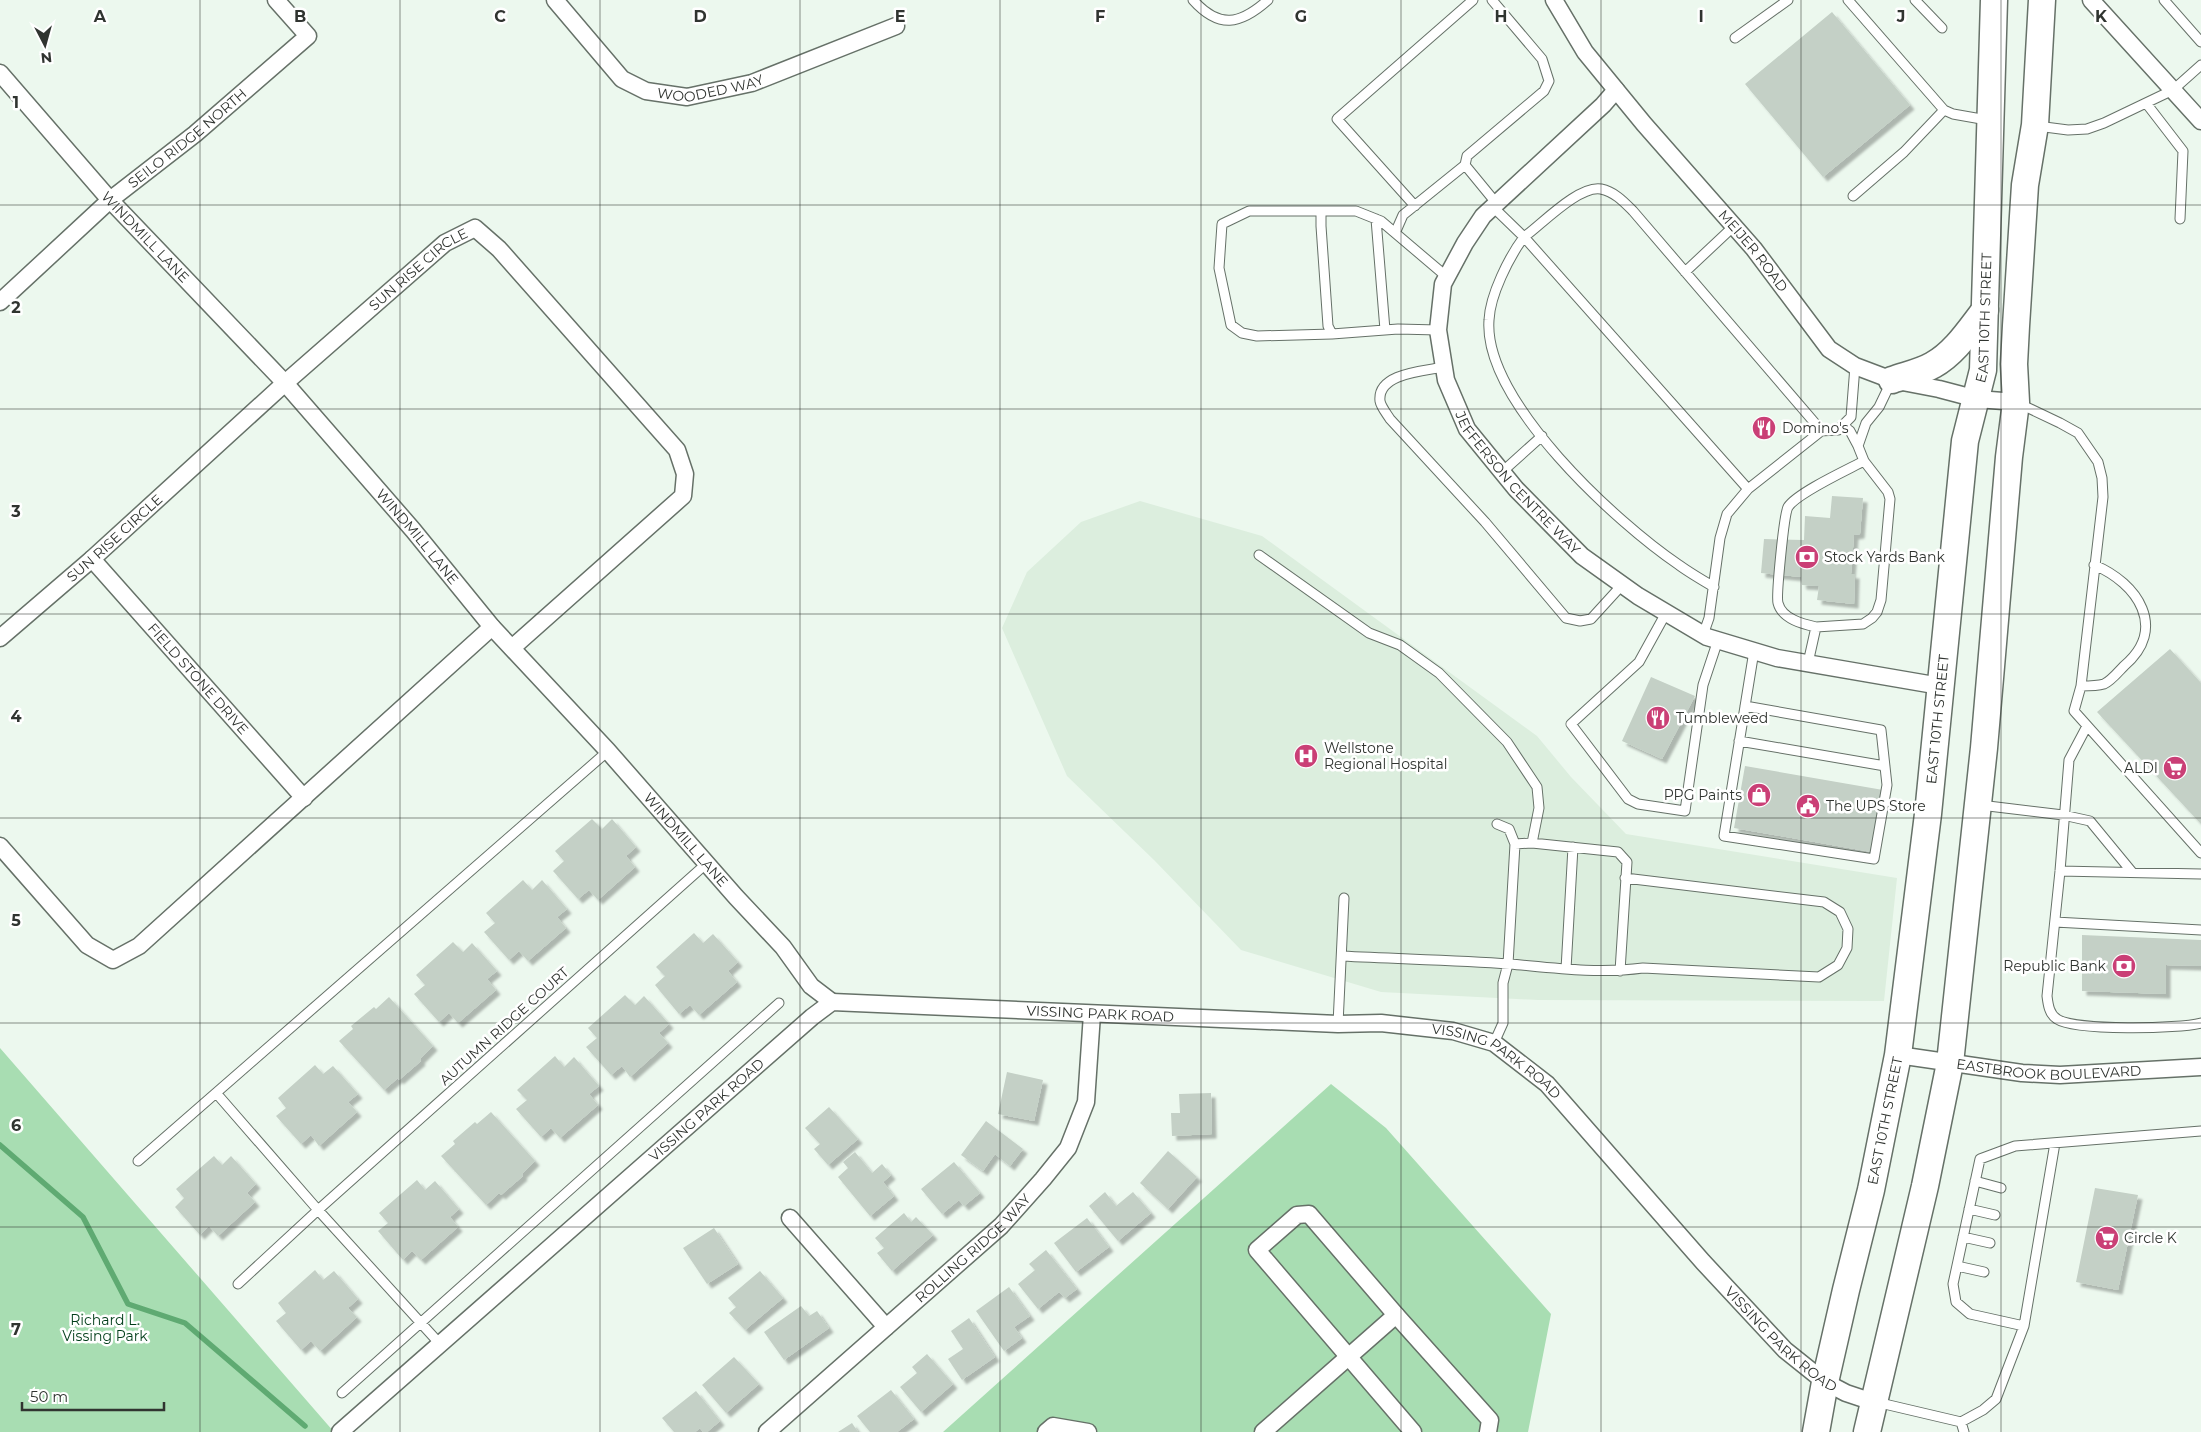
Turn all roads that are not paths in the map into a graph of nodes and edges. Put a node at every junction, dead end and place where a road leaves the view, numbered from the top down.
1 (276, 0) edge
2 (555, 0) edge
3 (1193, 0) edge
4 (1268, 0) edge
5 (1473, 0) edge
6 (1492, 0) edge
7 (1554, 0) edge
8 (1788, 0) edge
9 (1848, 0) edge
10 (1915, 0) edge
11 (1994, 0) edge
12 (2042, 0) edge
13 (2091, 0) edge
14 (2164, 0) edge
15 (896, 26) dead end
16 (1942, 28) dead end
17 (1735, 38) dead end
18 (2201, 42) edge
19 (2201, 65) edge
20 (0, 73) edge
21 (1616, 90) junction
22 (2173, 90) junction
23 (2146, 103) junction
24 (1944, 110) junction
25 (1992, 121) junction
26 (2201, 121) edge
27 (2035, 125) junction
28 (1464, 165) junction
29 (1852, 196) dead end
30 (110, 200) junction
31 (1495, 205) junction
32 (1415, 206) junction
33 (1321, 211) junction
34 (1376, 219) junction
35 (2180, 219) dead end
36 (1734, 226) junction
37 (1396, 231) junction
38 (1524, 237) junction
39 (1685, 272) junction
40 (1447, 277) junction
41 (0, 302) edge
42 (1985, 310) junction
43 (1385, 330) junction
44 (1438, 330) junction
45 (1332, 334) junction
46 (1854, 366) junction
47 (1444, 367) junction
48 (1892, 380) junction
49 (285, 383) junction
50 (1977, 399) junction
51 (2016, 402) junction
52 (1843, 426) junction
53 (1820, 431) junction
54 (1542, 436) junction
55 (1858, 446) junction
56 (1864, 461) junction
57 (1502, 472) junction
58 (1748, 489) junction
59 (1259, 555) dead end
60 (92, 559) junction
61 (2094, 566) junction
62 (1622, 585) junction
63 (1714, 587) junction
64 (1666, 613) junction
65 (492, 627) junction
66 (1816, 627) junction
67 (0, 638) edge
68 (1710, 638) junction
69 (512, 648) junction
70 (1754, 651) junction
71 (1808, 663) junction
72 (1940, 686) junction
73 (2081, 686) junction
74 (1745, 706) junction
75 (2086, 726) junction
76 (1739, 741) junction
77 (608, 751) junction
78 (1885, 766) junction
79 (304, 798) junction
80 (1978, 804) junction
81 (2063, 814) junction
82 (1497, 824) dead end
83 (1532, 843) junction
84 (1515, 844) junction
85 (0, 846) edge
86 (1573, 847) junction
87 (2201, 854) edge
88 (708, 863) junction
89 (2060, 871) junction
90 (2132, 872) junction
91 (2201, 874) edge
92 (1626, 878) junction
93 (1344, 898) dead end
94 (2055, 922) junction
95 (2201, 930) edge
96 (1342, 956) junction
97 (1508, 964) junction
98 (1566, 969) junction
99 (1620, 971) junction
100 (832, 1002) junction
101 (779, 1003) dead end
102 (1092, 1014) junction
103 (2201, 1023) edge
104 (1338, 1024) junction
105 (1494, 1043) junction
106 (1898, 1055) junction
107 (1950, 1063) junction
108 (2201, 1067) edge
109 (217, 1094) junction
110 (2201, 1131) edge
111 (2055, 1143) junction
112 (138, 1161) dead end
113 (1975, 1181) junction
114 (2001, 1188) dead end
115 (1969, 1209) junction
116 (318, 1210) junction
117 (1996, 1215) dead end
118 (790, 1218) dead end
119 (1963, 1237) junction
120 (1990, 1244) dead end
121 (1957, 1266) junction
122 (1984, 1272) dead end
123 (238, 1284) dead end
124 (1396, 1315) junction
125 (419, 1323) junction
126 (2024, 1326) junction
127 (886, 1327) junction
128 (440, 1344) junction
129 (1348, 1357) junction
130 (1825, 1382) junction
131 (342, 1393) dead end
132 (1873, 1402) junction
133 (1961, 1422) junction
134 (340, 1432) edge
135 (767, 1432) edge
136 (1046, 1432) edge
137 (1088, 1432) edge
138 (1263, 1432) edge
139 (1413, 1432) edge
140 (1488, 1432) edge
141 (1816, 1432) edge
142 (1867, 1432) edge
143 (1964, 1432) edge

1 - 30 street, SEILO RIDGE NORTH
2 - 15 street, WOODED WAY
3 - 4 lane
5 - 32 lane
6 - 28 lane
7 - 21 street, MEIJER ROAD
8 - 17 lane
9 - 24 lane
10 - 16 lane
11 - 25 main road, EAST 10TH STREET
12 - 27 main road
13 - 22 street
14 - 18 lane
19 - 22 lane
20 - 30 street, WINDMILL LANE
21 - 31 street, JEFFERSON CENTRE WAY
21 - 36 street, MEIJER ROAD
22 - 23 lane
22 - 26 street
23 - 27 lane
23 - 35 lane
24 - 25 lane
24 - 29 lane
25 - 42 main road, EAST 10TH STREET
27 - 51 main road
28 - 31 lane
28 - 32 lane
30 - 41 street, SEILO RIDGE NORTH
30 - 49 street, WINDMILL LANE
31 - 38 lane
31 - 40 street, JEFFERSON CENTRE WAY
32 - 37 lane
33 - 34 lane
33 - 45 lane
33 - 45 lane
34 - 37 lane
34 - 43 lane
36 - 39 lane
36 - 46 street, MEIJER ROAD
37 - 40 lane
38 - 39 lane
38 - 54 lane
38 - 58 lane
39 - 53 lane
40 - 44 street, JEFFERSON CENTRE WAY
42 - 48 main road
42 - 50 main road, EAST 10TH STREET
43 - 44 lane
43 - 45 lane
44 - 47 street, JEFFERSON CENTRE WAY
46 - 48 street, MEIJER ROAD
46 - 52 lane
47 - 57 street, JEFFERSON CENTRE WAY
47 - 62 lane
48 - 50 street, MEIJER ROAD
48 - 55 lane
49 - 60 street, SUN RISE CIRCLE
49 - 65 street, WINDMILL LANE
49 - 69 street, SUN RISE CIRCLE
50 - 51 street, MEIJER ROAD
50 - 72 main road, EAST 10TH STREET
51 - 61 lane
51 - 80 main road
52 - 53 lane
52 - 55 lane
53 - 58 lane
54 - 57 lane
54 - 63 lane
55 - 56 lane
56 - 66 lane
56 - 66 lane
57 - 62 street, JEFFERSON CENTRE WAY
58 - 63 lane
59 - 83 lane
60 - 67 street, SUN RISE CIRCLE
60 - 79 street, FIELD STONE DRIVE
61 - 73 lane
61 - 73 lane
62 - 64 street, JEFFERSON CENTRE WAY
63 - 68 lane
64 - 68 street, JEFFERSON CENTRE WAY
64 - 68 lane
65 - 69 street, WINDMILL LANE
65 - 79 street
66 - 71 lane
68 - 70 street, JEFFERSON CENTRE WAY
69 - 77 street, WINDMILL LANE
70 - 71 street, JEFFERSON CENTRE WAY
70 - 74 lane
71 - 72 street, JEFFERSON CENTRE WAY
72 - 106 main road, EAST 10TH STREET
73 - 75 lane
74 - 76 lane
74 - 78 lane
75 - 81 lane
75 - 87 lane
76 - 78 lane
76 - 78 lane
77 - 88 street, WINDMILL LANE
77 - 109 lane
79 - 85 street
80 - 81 lane
80 - 107 main road
81 - 89 lane
81 - 90 lane
82 - 84 lane
83 - 84 lane
83 - 86 lane
84 - 97 lane
86 - 92 lane
86 - 98 lane
88 - 100 street, WINDMILL LANE
88 - 116 lane, AUTUMN RIDGE COURT
89 - 90 lane
89 - 94 lane
90 - 91 lane
92 - 99 lane
92 - 99 lane
93 - 96 lane
94 - 95 lane
94 - 103 lane
96 - 97 lane
96 - 104 lane
97 - 98 lane
97 - 105 lane
98 - 99 lane
100 - 102 street, VISSING PARK ROAD
100 - 128 street, VISSING PARK ROAD
101 - 125 lane
102 - 104 street, VISSING PARK ROAD
102 - 127 street, ROLLING RIDGE WAY
104 - 105 street, VISSING PARK ROAD
105 - 130 street, VISSING PARK ROAD
106 - 107 street, EASTBROOK BOULEVARD
106 - 130 main road, EAST 10TH STREET
107 - 108 street, EASTBROOK BOULEVARD
107 - 132 main road
109 - 112 lane
109 - 116 lane
110 - 111 lane
111 - 113 lane
111 - 126 lane
113 - 114 lane
113 - 115 lane
115 - 117 lane
115 - 119 lane
116 - 123 lane, AUTUMN RIDGE COURT
116 - 125 lane
118 - 127 street
119 - 120 lane
119 - 121 lane
121 - 122 lane
121 - 126 lane
124 - 129 street
124 - 129 street
124 - 140 street
125 - 128 lane
125 - 131 lane
126 - 133 lane
127 - 135 street, ROLLING RIDGE WAY
128 - 134 street, VISSING PARK ROAD
129 - 138 street
129 - 139 street
130 - 132 street, VISSING PARK ROAD
130 - 141 main road, EAST 10TH STREET
132 - 133 lane
132 - 142 main road
133 - 143 lane
136 - 137 street

